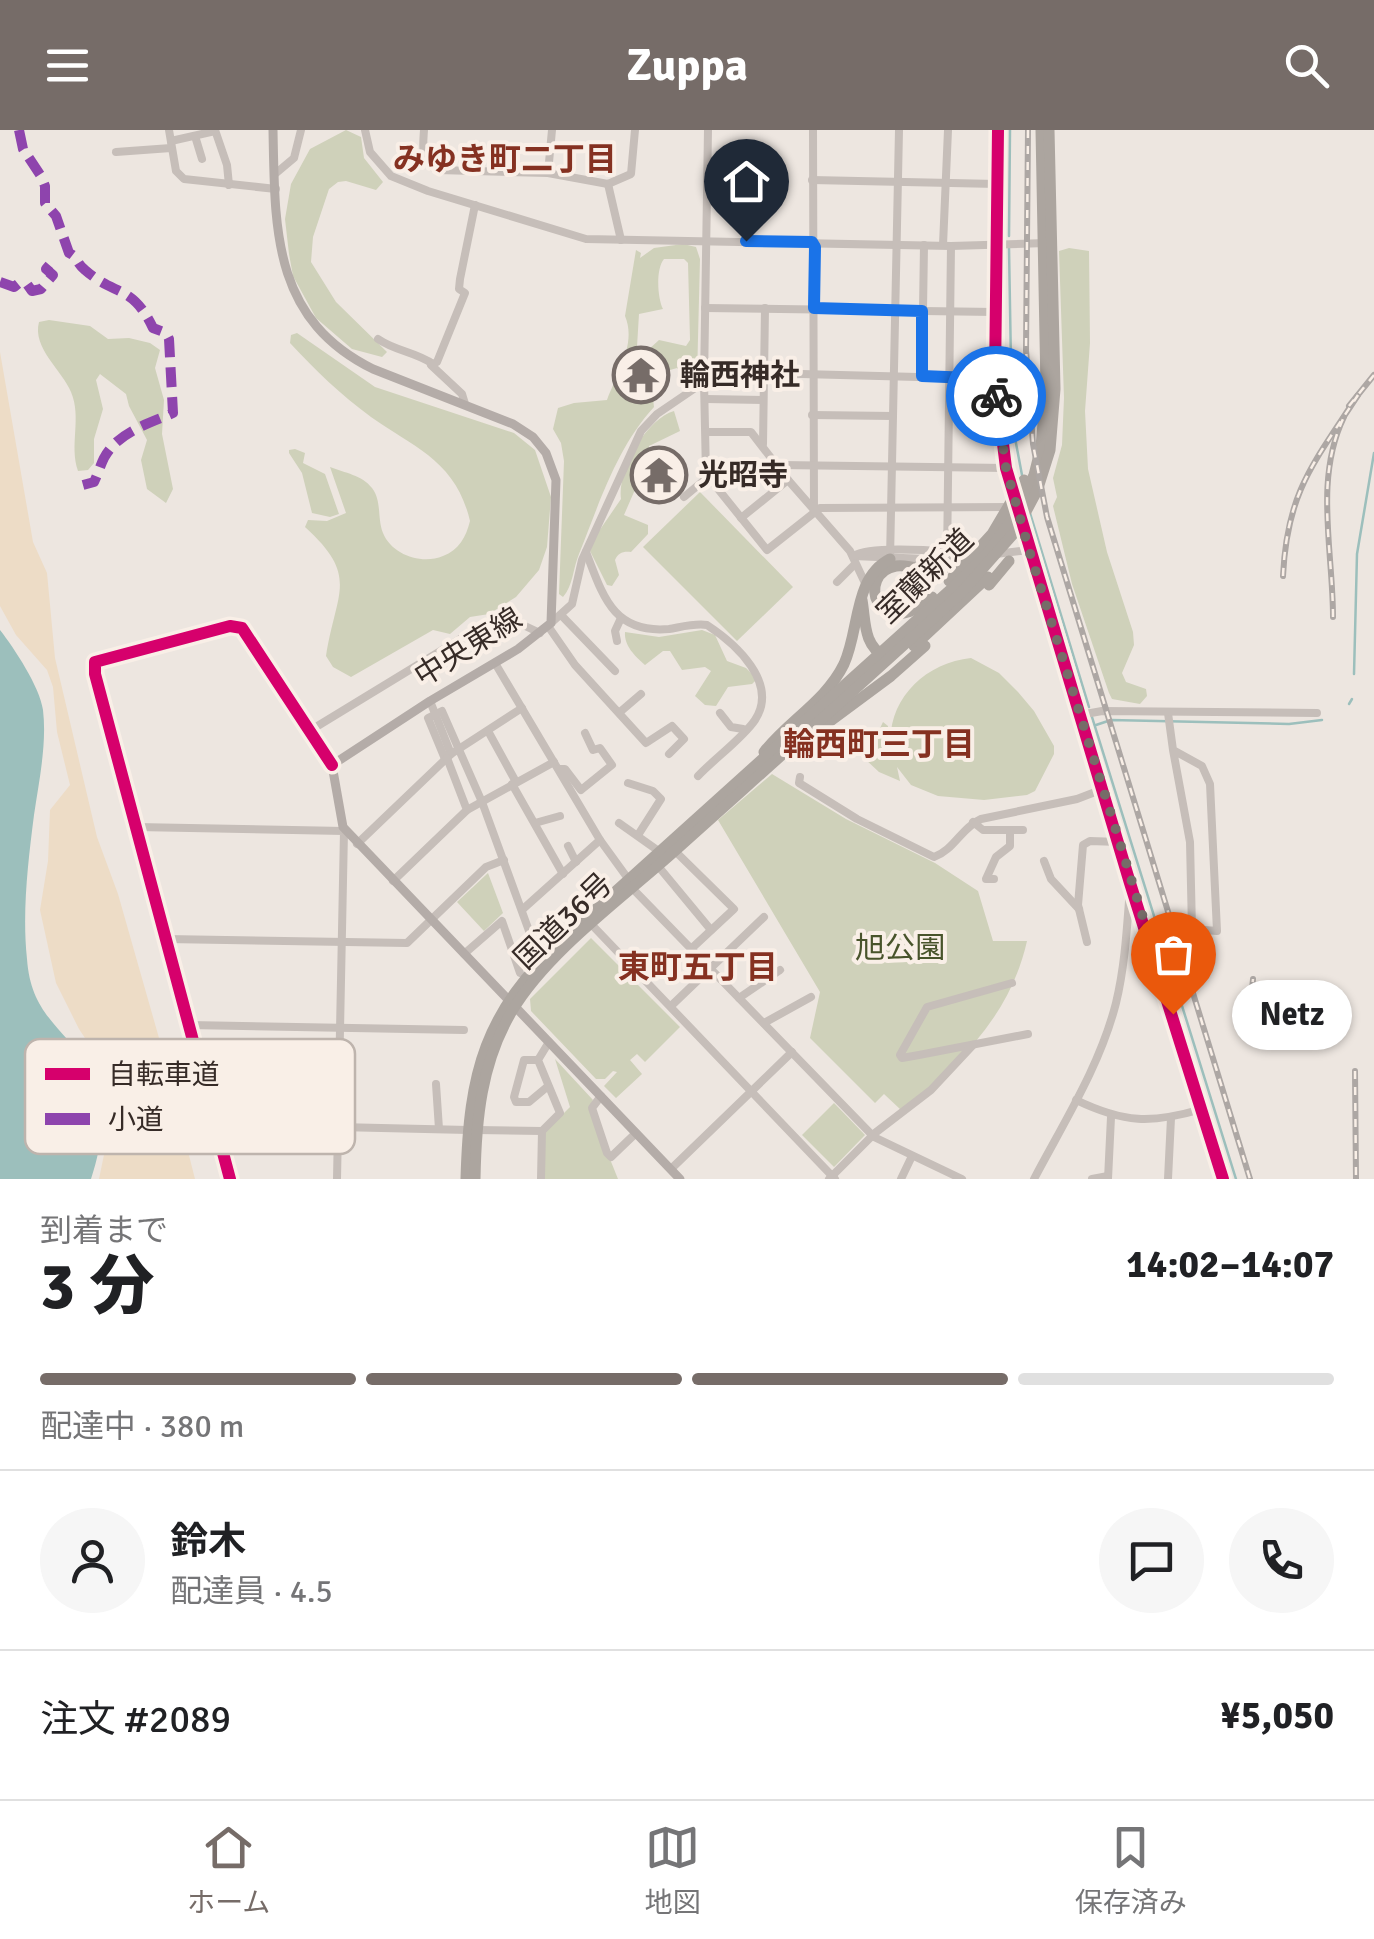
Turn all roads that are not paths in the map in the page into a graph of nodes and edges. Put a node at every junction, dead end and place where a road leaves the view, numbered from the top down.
1 (169, 130) edge
2 (215, 130) edge
3 (273, 130) edge
4 (301, 130) edge
5 (366, 130) edge
6 (424, 130) edge
7 (552, 130) edge
8 (635, 130) edge
9 (708, 130) edge
10 (813, 130) edge
11 (899, 130) edge
12 (948, 130) edge
13 (998, 130) edge
14 (1041, 130) edge
15 (1050, 130) edge
16 (195, 134) edge
17 (171, 144) junction
18 (116, 152) dead end
19 (202, 159) dead end
20 (548, 173) junction
21 (275, 174) junction
22 (812, 180) junction
23 (898, 182) junction
24 (946, 183) junction
25 (608, 184) junction
26 (997, 184) junction
27 (229, 185) junction
28 (276, 189) junction
29 (474, 205) junction
30 (622, 240) junction
31 (706, 240) junction
32 (812, 242) junction
33 (896, 243) junction
34 (996, 243) junction
35 (1055, 244) dead end
36 (924, 245) junction
37 (947, 246) junction
38 (705, 308) junction
39 (765, 308) junction
40 (814, 308) junction
41 (894, 310) junction
42 (922, 311) junction
43 (950, 311) junction
44 (995, 312) junction
45 (378, 339) dead end
46 (433, 364) junction
47 (763, 373) junction
48 (813, 374) junction
49 (893, 374) junction
50 (922, 376) junction
51 (949, 377) junction
52 (995, 379) junction
53 (704, 382) junction
54 (1055, 389) junction
55 (706, 399) junction
56 (763, 400) junction
57 (465, 404) junction
58 (812, 416) junction
59 (893, 416) junction
60 (1045, 420) junction
61 (706, 432) junction
62 (763, 444) junction
63 (706, 464) junction
64 (779, 465) junction
65 (812, 466) junction
66 (892, 468) junction
67 (1006, 468) junction
68 (949, 469) junction
69 (708, 477) junction
70 (788, 480) junction
71 (684, 497) dead end
72 (1017, 506) junction
73 (948, 508) junction
74 (892, 510) junction
75 (814, 512) junction
76 (741, 518) junction
77 (586, 552) junction
78 (1030, 553) junction
79 (890, 555) junction
80 (951, 557) junction
81 (854, 560) junction
82 (1008, 562) junction
83 (837, 582) dead end
84 (865, 582) junction
85 (862, 600) junction
86 (562, 616) junction
87 (621, 618) junction
88 (547, 627) junction
89 (617, 641) dead end
90 (495, 663) junction
91 (615, 672) dead end
92 (869, 677) junction
93 (641, 694) dead end
94 (431, 704) junction
95 (522, 708) junction
96 (620, 712) junction
97 (720, 713) dead end
98 (1317, 713) dead end
99 (1080, 715) junction
100 (1168, 719) junction
101 (747, 728) junction
102 (311, 730) junction
103 (488, 731) junction
104 (585, 733) dead end
105 (1173, 750) junction
106 (450, 754) junction
107 (669, 754) dead end
108 (332, 765) junction
109 (557, 766) junction
110 (753, 768) junction
111 (698, 776) dead end
112 (800, 777) dead end
113 (514, 783) junction
114 (628, 783) dead end
115 (1103, 788) junction
116 (481, 800) junction
117 (466, 810) junction
118 (560, 816) dead end
119 (973, 822) junction
120 (619, 823) dead end
121 (535, 824) junction
122 (136, 827) junction
123 (1010, 830) junction
124 (1023, 830) dead end
125 (344, 831) junction
126 (638, 835) junction
127 (600, 840) junction
128 (1119, 842) junction
129 (357, 844) junction
130 (568, 846) dead end
131 (674, 851) junction
132 (658, 859) junction
133 (504, 860) junction
134 (1044, 861) dead end
135 (576, 862) junction
136 (562, 874) junction
137 (994, 879) dead end
138 (393, 881) junction
139 (1130, 883) junction
140 (630, 884) junction
141 (522, 909) junction
142 (1079, 910) junction
143 (764, 917) dead end
144 (432, 920) junction
145 (592, 925) junction
146 (711, 930) junction
147 (166, 939) junction
148 (342, 942) junction
149 (1086, 942) dead end
150 (692, 948) junction
151 (464, 954) junction
152 (540, 961) junction
153 (711, 969) junction
154 (780, 970) dead end
155 (520, 973) dead end
156 (1012, 983) dead end
157 (812, 997) dead end
158 (739, 998) junction
159 (512, 1004) junction
160 (671, 1006) junction
161 (764, 1022) junction
162 (189, 1025) junction
163 (340, 1028) junction
164 (464, 1030) dead end
165 (1028, 1034) dead end
166 (193, 1039) edge
167 (340, 1039) edge
168 (549, 1042) junction
169 (972, 1046) junction
170 (792, 1052) junction
171 (538, 1060) junction
172 (436, 1084) dead end
173 (547, 1086) junction
174 (752, 1090) junction
175 (600, 1096) junction
176 (1076, 1100) junction
177 (1202, 1108) junction
178 (1111, 1117) junction
179 (1170, 1118) junction
180 (355, 1128) edge
181 (439, 1130) junction
182 (472, 1130) junction
183 (542, 1131) junction
184 (636, 1133) junction
185 (874, 1137) junction
186 (223, 1154) edge
187 (912, 1156) junction
188 (677, 1176) edge
189 (832, 1178) edge
190 (1108, 1178) edge
191 (230, 1179) edge
192 (466, 1179) edge
193 (475, 1179) edge
194 (540, 1179) edge
195 (901, 1179) edge
196 (962, 1179) edge
197 (1034, 1179) edge
198 (1092, 1179) edge
199 (1168, 1179) edge
200 (1223, 1179) edge

1 - 17 street
2 - 16 street
2 - 27 street
3 - 21 main road, 中央東線
4 - 21 street
5 - 29 street
6 - 20 street
7 - 20 street
8 - 25 street
9 - 31 street
10 - 22 street
11 - 23 street
12 - 24 street
13 - 26 street
14 - 60 highway, 室蘭新道
15 - 54 highway, 室蘭新道
16 - 17 street
16 - 19 street
17 - 18 street
17 - 27 street
20 - 25 street
21 - 28 main road, 中央東線
22 - 23 street
22 - 32 street
23 - 24 street
23 - 33 street
24 - 26 street
24 - 37 street
25 - 30 street
26 - 34 street
27 - 28 street
28 - 57 main road, 中央東線
29 - 30 street
29 - 46 street
30 - 31 street
31 - 32 street
31 - 38 street
32 - 33 street
32 - 40 street
33 - 36 street
33 - 41 street
34 - 35 street
34 - 37 street
34 - 44 street
36 - 37 street
36 - 42 street
37 - 43 street
38 - 39 street
38 - 53 street
39 - 40 street
39 - 47 street
40 - 41 street
40 - 48 street
41 - 42 street
41 - 49 street
42 - 43 street
42 - 50 street
43 - 44 street
43 - 51 street
44 - 52 street
45 - 46 street
46 - 57 street
47 - 48 street
47 - 56 street
48 - 49 street
48 - 58 street
49 - 50 street
49 - 59 street
50 - 51 street
51 - 52 street
51 - 68 street
52 - 67 street
53 - 55 street
53 - 77 street
54 - 85 highway
54 - 92 highway, 室蘭新道
55 - 56 street
55 - 61 street
56 - 62 street
57 - 88 main road, 中央東線
58 - 59 street
58 - 65 street
59 - 66 street
60 - 80 highway
60 - 92 highway, 室蘭新道
61 - 62 street
61 - 63 street
62 - 64 street
63 - 64 street
63 - 69 street
64 - 65 street
64 - 70 street
65 - 66 street
65 - 75 street
66 - 68 street
66 - 74 street
67 - 68 street
67 - 72 street
68 - 73 street
69 - 71 street
69 - 76 street
70 - 75 street
70 - 76 street
72 - 73 street
72 - 78 street
73 - 74 street
73 - 80 street
74 - 75 street
74 - 79 street
75 - 76 street
75 - 81 street
77 - 86 street
77 - 87 street
78 - 80 street
78 - 82 street
78 - 99 street
79 - 80 street
79 - 81 street
79 - 84 highway
80 - 82 street
81 - 83 street
81 - 84 street
82 - 92 highway
84 - 85 highway
85 - 110 highway
86 - 88 street
86 - 91 street
87 - 89 street
87 - 101 street
88 - 90 main road, 中央東線
88 - 96 street
88 - 102 street
90 - 94 main road, 中央東線
90 - 95 street
92 - 110 highway, 室蘭新道
92 - 131 highway, 国道36号
93 - 96 street
94 - 106 street
94 - 108 main road, 中央東線
95 - 103 street
95 - 109 street
96 - 107 street
97 - 101 street
98 - 100 street
99 - 100 street
99 - 115 street
100 - 105 street
101 - 111 street
102 - 108 street
102 - 122 street
103 - 106 street
103 - 113 street
104 - 109 street
105 - 105 street
106 - 106 street
106 - 116 street
106 - 117 street
106 - 129 street
108 - 125 main road
109 - 113 street
109 - 127 street
110 - 132 highway, 国道36号
112 - 119 street
113 - 116 street
113 - 121 street
114 - 126 street
115 - 119 street
115 - 128 street
116 - 117 street
116 - 133 street
117 - 138 street
118 - 121 street
119 - 123 street
120 - 126 street
121 - 136 street
122 - 125 street
122 - 147 street
123 - 124 street
123 - 137 street
125 - 129 main road
125 - 148 street
126 - 132 street
127 - 135 street
127 - 140 street
128 - 139 street
128 - 142 street
129 - 138 main road
130 - 135 street
131 - 132 highway, 国道36号
131 - 146 street
132 - 140 highway, 国道36号
132 - 146 street
133 - 141 street
133 - 144 street
134 - 142 street
135 - 136 street
136 - 141 street
138 - 144 main road
139 - 176 street
139 - 177 street
140 - 145 highway, 国道36号
140 - 150 street
140 - 152 highway, 国道36号
141 - 152 street
142 - 149 street
143 - 153 street
144 - 148 street
144 - 151 main road
145 - 159 highway, 国道36号
145 - 160 street
146 - 150 street
147 - 148 street
147 - 162 street
148 - 163 street
150 - 153 street
151 - 155 street
151 - 159 main road
152 - 159 highway, 国道36号
153 - 158 street
153 - 160 street
154 - 158 street
156 - 169 street
157 - 161 street
158 - 161 street
159 - 168 main road
159 - 182 highway, 国道36号
160 - 174 street
161 - 170 street
162 - 163 street
162 - 166 street
163 - 164 street
163 - 167 street
165 - 169 street
168 - 171 street
168 - 175 main road
169 - 185 street
170 - 174 street
170 - 185 street
171 - 173 street
171 - 173 street
172 - 181 street
173 - 183 street
174 - 188 street
174 - 189 street
175 - 184 main road
175 - 184 street
176 - 178 street
176 - 197 street
177 - 179 street
177 - 200 street
178 - 179 street
178 - 190 street
179 - 199 street
180 - 181 street
181 - 182 street
182 - 183 street
182 - 192 highway, 国道36号
182 - 193 highway, 国道36号
183 - 194 street
184 - 188 main road
185 - 187 street
185 - 189 street
186 - 191 street
187 - 195 street
187 - 196 street
190 - 198 street

